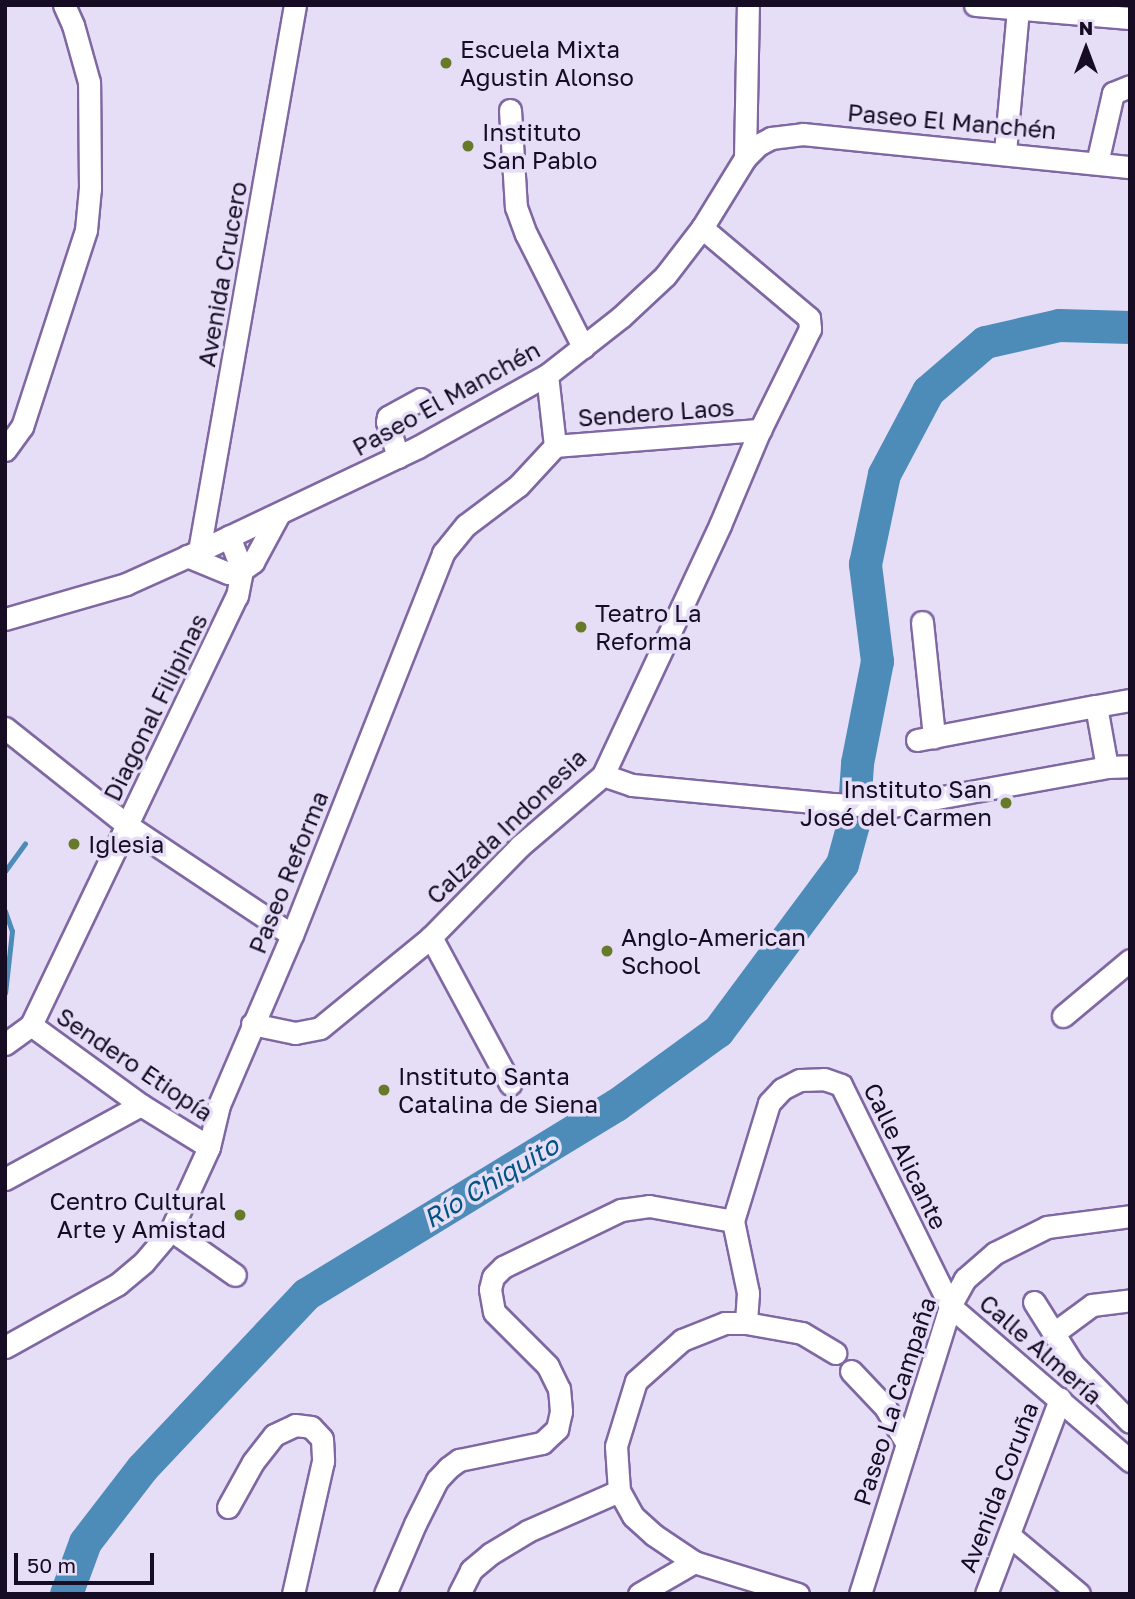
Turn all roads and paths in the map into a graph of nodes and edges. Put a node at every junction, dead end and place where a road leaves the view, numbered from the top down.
1 (64, 5) edge
2 (295, 5) edge
3 (748, 5) edge
4 (975, 5) edge
5 (1018, 10) junction
6 (1130, 18) edge
7 (1130, 86) edge
8 (510, 110) dead end
9 (1005, 152) junction
10 (745, 158) junction
11 (1097, 163) junction
12 (1130, 167) edge
13 (702, 228) junction
14 (583, 347) junction
15 (547, 375) junction
16 (420, 399) dead end
17 (760, 430) junction
18 (555, 446) junction
19 (5, 450) edge
20 (398, 457) junction
21 (279, 514) junction
22 (229, 536) junction
23 (193, 554) junction
24 (242, 570) junction
25 (5, 619) edge
26 (922, 622) dead end
27 (1130, 700) edge
28 (1096, 706) junction
29 (5, 728) edge
30 (1130, 766) edge
31 (1107, 767) junction
32 (603, 775) junction
33 (127, 825) junction
34 (292, 935) junction
35 (431, 937) junction
36 (1130, 960) edge
37 (1063, 1016) dead end
38 (252, 1024) junction
39 (31, 1025) junction
40 (5, 1044) edge
41 (510, 1084) dead end
42 (141, 1105) junction
43 (209, 1147) junction
44 (5, 1179) edge
45 (1130, 1216) edge
46 (733, 1221) junction
47 (171, 1230) junction
48 (235, 1275) dead end
49 (1130, 1300) edge
50 (1034, 1302) dead end
51 (950, 1306) junction
52 (746, 1322) junction
53 (1054, 1333) junction
54 (5, 1347) edge
55 (835, 1353) dead end
56 (851, 1371) dead end
57 (1060, 1399) junction
58 (1130, 1422) edge
59 (906, 1444) junction
60 (1130, 1461) edge
61 (619, 1491) junction
62 (228, 1507) dead end
63 (1010, 1536) junction
64 (694, 1562) junction
65 (293, 1594) edge
66 (385, 1594) edge
67 (460, 1594) edge
68 (639, 1594) edge
69 (796, 1594) edge
70 (860, 1594) edge
71 (986, 1594) edge
72 (1079, 1594) edge

1 - 19 street
2 - 23 street, Avenida Crucero
3 - 10 street
4 - 5 street
5 - 6 street
5 - 9 street
7 - 11 street
8 - 14 street
9 - 10 street, Paseo El Manchén
9 - 11 street, Paseo El Manchén
10 - 13 street, Paseo El Manchén
11 - 12 street, Paseo El Manchén
13 - 14 street, Paseo El Manchén
13 - 17 street, Calzada Indonesia
14 - 15 street, Paseo El Manchén
15 - 18 street
15 - 20 street, Paseo El Manchén
16 - 20 street
17 - 18 street, Sendero Laos
17 - 32 street, Calzada Indonesia
18 - 34 street, Paseo Reforma
20 - 21 street, Paseo El Manchén
21 - 22 street, Paseo El Manchén
21 - 24 street, Diagonal Filipinas
22 - 23 street, Paseo El Manchén
22 - 24 street
23 - 24 street
23 - 25 street, Paseo El Manchén
24 - 33 street, Diagonal Filipinas
26 - 28 street
27 - 28 street
28 - 31 street
29 - 33 street
30 - 31 street
31 - 32 street
32 - 35 street, Calzada Indonesia
33 - 34 street
33 - 39 street, Diagonal Filipinas
34 - 38 street, Paseo Reforma
35 - 38 street, Calzada Indonesia
35 - 41 street
36 - 37 street
38 - 43 street, Paseo Reforma
39 - 40 street, Diagonal Filipinas
39 - 42 street, Sendero Etiopía
42 - 43 street, Sendero Etiopía
42 - 44 street
43 - 47 street, Paseo Reforma
45 - 51 street, Paseo La Campaña
46 - 51 street, Calle Alicante
46 - 52 street
46 - 66 street
47 - 48 street
47 - 54 street, Paseo Reforma
49 - 53 street
50 - 53 street
51 - 57 street, Calle Almería
51 - 59 street, Paseo La Campaña
52 - 55 street
52 - 61 street
53 - 58 street
56 - 59 street
57 - 60 street, Calle Almería
57 - 63 street, Avenida Coruña
59 - 70 street, Paseo La Campaña
61 - 64 street
61 - 67 street
62 - 65 street
63 - 71 street, Avenida Coruña
63 - 72 street
64 - 68 street
64 - 69 street

